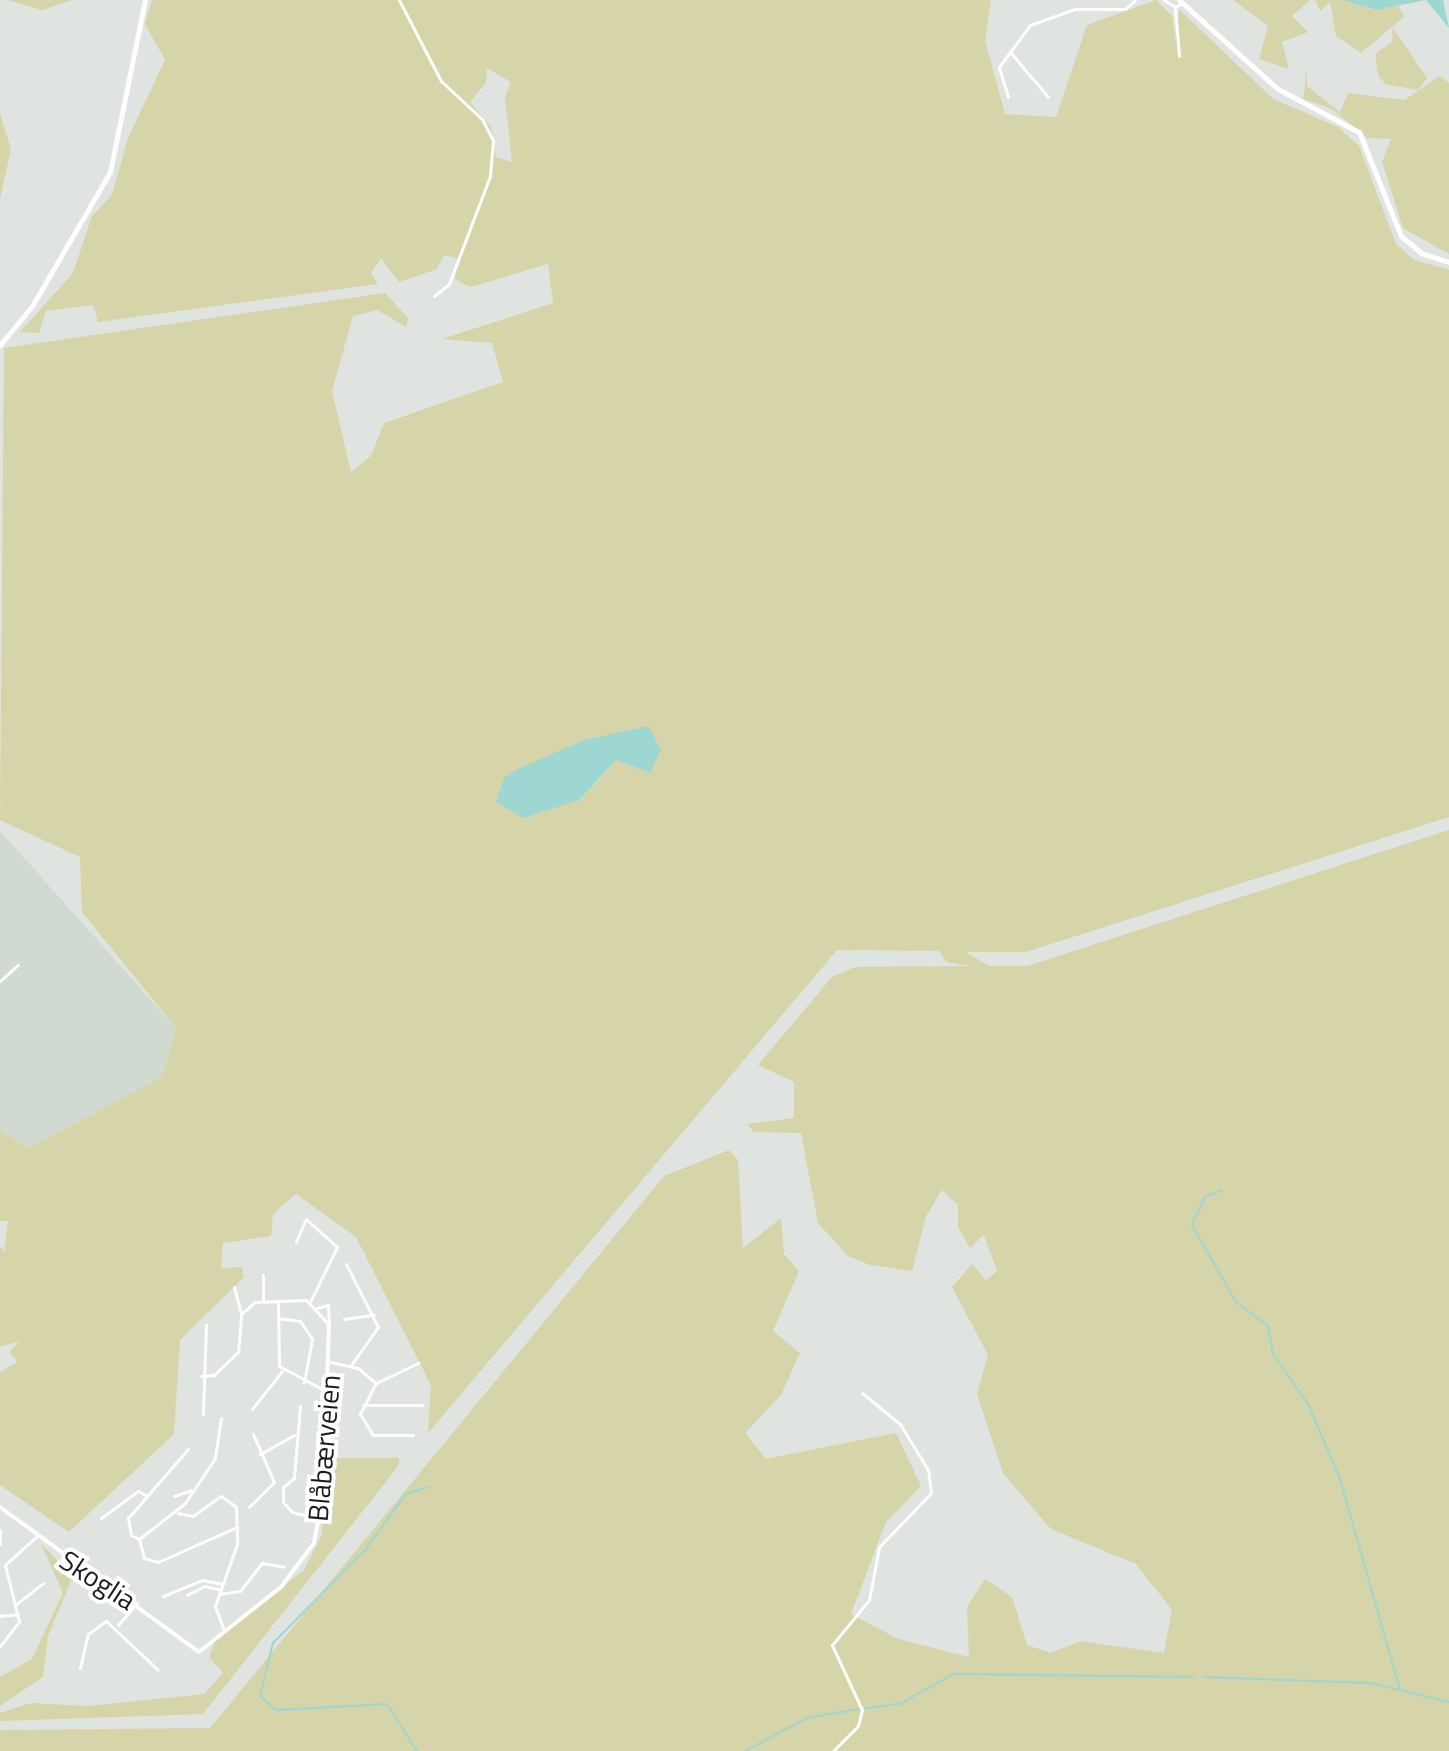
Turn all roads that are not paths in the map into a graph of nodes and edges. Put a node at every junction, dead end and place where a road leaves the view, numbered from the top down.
1 (145, 0) edge
2 (399, 0) edge
3 (1135, 0) edge
4 (1164, 0) edge
5 (1180, 1) edge
6 (1175, 7) junction
7 (1011, 53) junction
8 (1179, 56) dead end
9 (1008, 97) dead end
10 (1048, 97) dead end
11 (1449, 262) edge
12 (434, 296) dead end
13 (0, 345) edge
14 (18, 965) dead end
15 (0, 981) edge
16 (296, 1242) dead end
17 (346, 1264) dead end
18 (263, 1275) dead end
19 (234, 1287) dead end
20 (263, 1301) junction
21 (278, 1302) junction
22 (310, 1302) junction
23 (317, 1308) junction
24 (241, 1314) junction
25 (374, 1315) junction
26 (278, 1318) junction
27 (344, 1319) dead end
28 (206, 1325) dead end
29 (329, 1325) junction
30 (331, 1362) junction
31 (418, 1363) dead end
32 (351, 1365) junction
33 (282, 1371) junction
34 (201, 1376) junction
35 (304, 1382) junction
36 (376, 1383) junction
37 (326, 1391) junction
38 (862, 1393) dead end
39 (363, 1405) junction
40 (422, 1405) dead end
41 (300, 1406) dead end
42 (252, 1409) dead end
43 (203, 1414) dead end
44 (221, 1418) dead end
45 (253, 1434) dead end
46 (294, 1435) junction
47 (413, 1435) dead end
48 (188, 1449) dead end
49 (259, 1455) junction
50 (274, 1482) junction
51 (283, 1487) junction
52 (191, 1490) junction
53 (147, 1496) junction
54 (174, 1496) dead end
55 (0, 1507) edge
56 (249, 1507) dead end
57 (178, 1513) junction
58 (101, 1518) dead end
59 (321, 1519) junction
60 (238, 1527) junction
61 (0, 1530) edge
62 (38, 1535) junction
63 (139, 1539) junction
64 (0, 1544) edge
65 (0, 1562) edge
66 (5, 1565) junction
67 (284, 1567) dead end
68 (43, 1583) dead end
69 (223, 1584) junction
70 (220, 1592) junction
71 (187, 1595) dead end
72 (163, 1596) dead end
73 (137, 1603) junction
74 (15, 1605) junction
75 (18, 1614) junction
76 (0, 1616) edge
77 (118, 1625) junction
78 (223, 1628) junction
79 (0, 1646) edge
80 (194, 1654) joint
81 (80, 1668) dead end
82 (158, 1670) dead end
83 (833, 1751) edge

1 - 13 main road
2 - 12 street
3 - 7 street
4 - 6 street
5 - 6 street
5 - 11 main road
6 - 8 street
7 - 9 street
7 - 10 street
14 - 15 street
16 - 22 street
17 - 25 street
18 - 20 street
19 - 24 street
20 - 21 street
20 - 24 street
21 - 22 street
21 - 26 street
22 - 23 street
23 - 29 street
23 - 29 street
24 - 34 street
25 - 27 street
25 - 32 street
26 - 33 street
26 - 35 street
28 - 34 street
29 - 30 street, Blåbærveien
30 - 32 street
30 - 37 street, Blåbærveien
31 - 36 street
32 - 36 street
33 - 35 street
33 - 42 street
34 - 43 street
35 - 37 street
36 - 39 street
37 - 59 street, Blåbærveien
38 - 83 street
39 - 40 street
39 - 47 street
41 - 46 street
44 - 52 street
45 - 49 street
46 - 49 street
46 - 51 street
48 - 53 street
49 - 50 street
50 - 51 street
50 - 56 street
51 - 59 street
52 - 54 street
52 - 57 street
53 - 58 street
53 - 63 street
55 - 62 street, Skoglia
57 - 60 street
57 - 63 street
59 - 78 street, Blåbærveien
60 - 63 street
60 - 69 street
61 - 64 street
62 - 66 street
62 - 73 street, Skoglia
65 - 66 street
66 - 74 street
67 - 70 street
68 - 74 street
69 - 70 street
69 - 72 street
70 - 71 street
70 - 78 street
73 - 77 street
73 - 80 street, Skoglia
74 - 75 street
75 - 76 street
75 - 79 street
77 - 81 street
77 - 82 street
78 - 80 street, Blåbærveien

